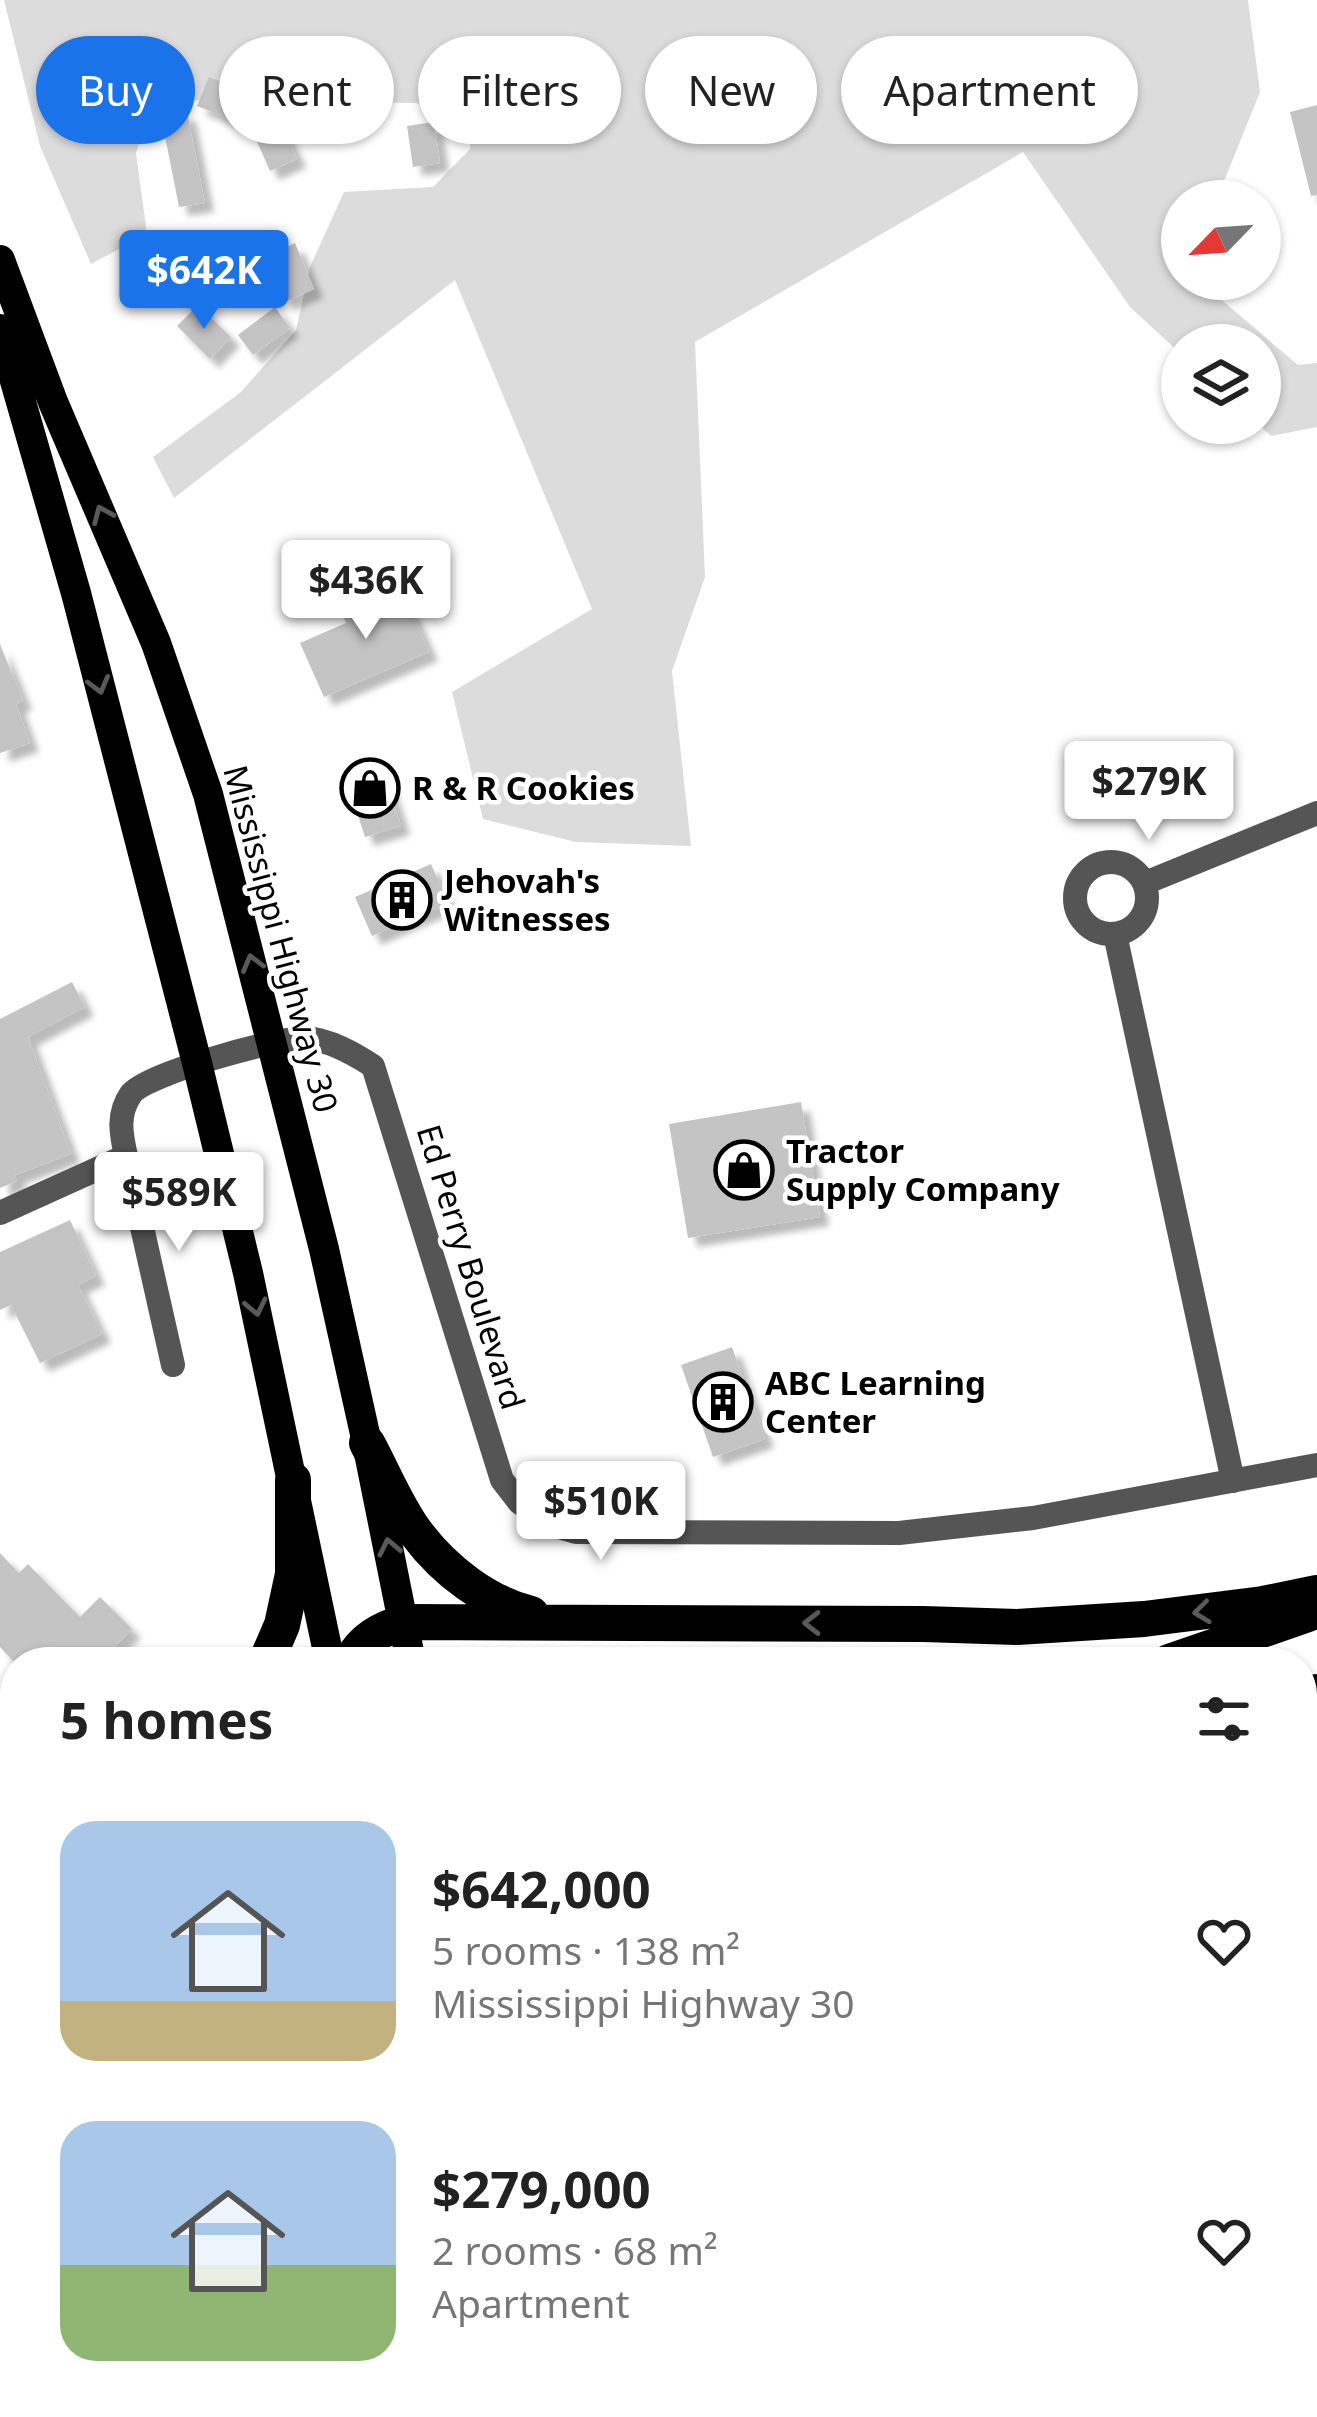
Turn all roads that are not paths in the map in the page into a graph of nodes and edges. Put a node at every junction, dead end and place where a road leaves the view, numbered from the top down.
1 (0, 260) edge
2 (0, 329) edge
3 (128, 576) junction
4 (76, 593) junction
5 (1317, 813) edge
6 (1145, 883) junction
7 (1115, 934) junction
8 (274, 1044) junction
9 (197, 1063) junction
10 (126, 1156) junction
11 (0, 1213) edge
12 (173, 1365) dead end
13 (368, 1443) junction
14 (1317, 1465) edge
15 (293, 1480) junction
16 (1233, 1481) junction
17 (1317, 1593) edge
18 (1317, 1611) edge
19 (558, 1621) junction
20 (405, 1622) junction
21 (272, 1647) edge
22 (327, 1647) edge
23 (361, 1647) edge
24 (409, 1647) edge
25 (1213, 1647) edge

3 -> 1 main road, Mississippi Highway 30
2 - 4 main road
3 - 4 main road
8 -> 3 main road, Mississippi Highway 30
4 -> 9 main road
5 - 6 street
6 - 7 street
6 - 7 street
7 - 16 street
8 - 9 street, Ed Perry Boulevard
8 - 13 main road, Mississippi Highway 30
8 - 16 street, Ed Perry Boulevard
9 - 10 street, Ed Perry Boulevard
9 -> 15 main road
10 - 11 street
10 - 12 street, Ed Perry Boulevard
13 - 19 highway
20 -> 13 main road, Mississippi Highway 30
14 - 16 street, Ed Perry Boulevard
15 - 21 highway
15 - 22 main road
17 -> 19 highway
18 - 25 highway
19 - 20 highway
20 - 23 highway
20 - 24 main road, Mississippi Highway 30

